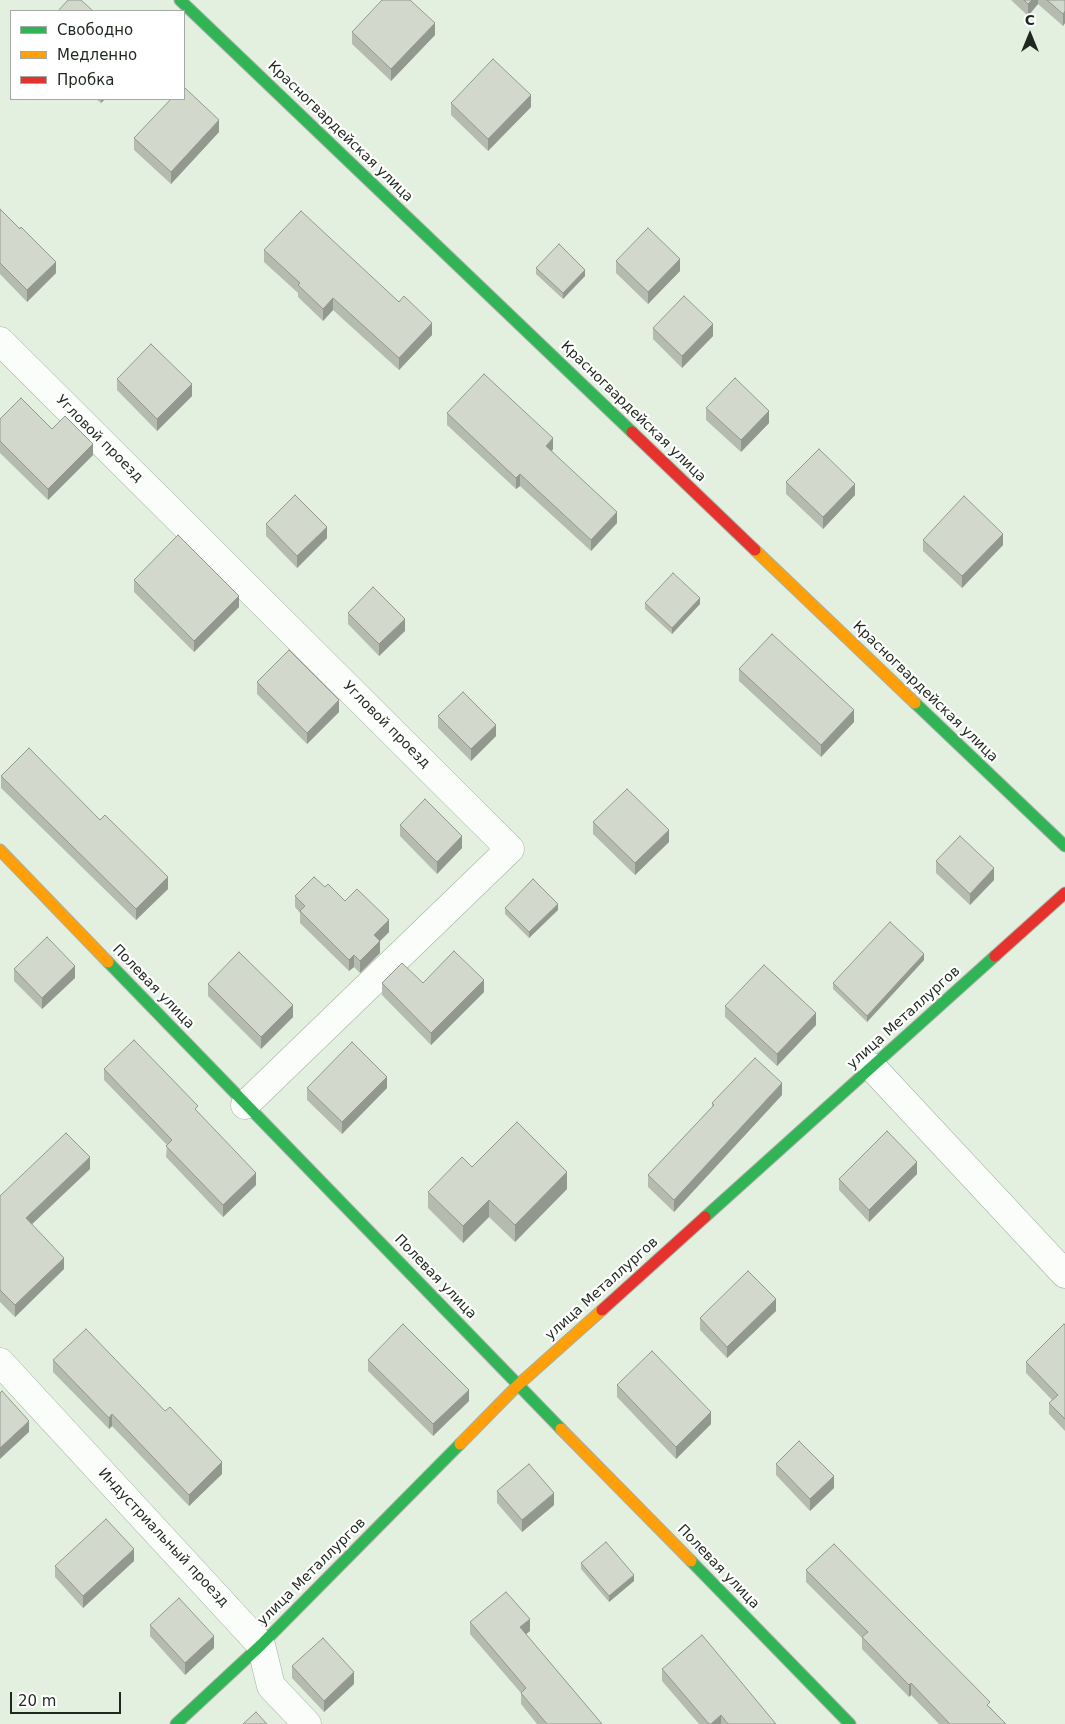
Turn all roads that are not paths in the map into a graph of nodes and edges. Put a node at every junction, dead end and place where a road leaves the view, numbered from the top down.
1 (180, 0) edge
2 (0, 341) edge
3 (1065, 846) edge
4 (0, 850) edge
5 (1065, 893) edge
6 (872, 1067) junction
7 (245, 1105) junction
8 (1065, 1274) edge
9 (0, 1362) edge
10 (518, 1384) junction
11 (261, 1645) junction
12 (176, 1724) edge
13 (307, 1724) edge
14 (850, 1724) edge

1 - 3 street, Красногвардейская улица
2 - 7 street, Угловой проезд
4 - 7 street, Полевая улица
5 - 6 street, улица Металлургов
6 - 8 street
6 - 10 street, улица Металлургов
7 - 10 street, Полевая улица
9 - 11 street, Индустриальный проезд
10 - 11 street, улица Металлургов
10 - 14 street, Полевая улица
11 - 12 street, улица Металлургов
11 - 13 street, Индустриальный проезд

